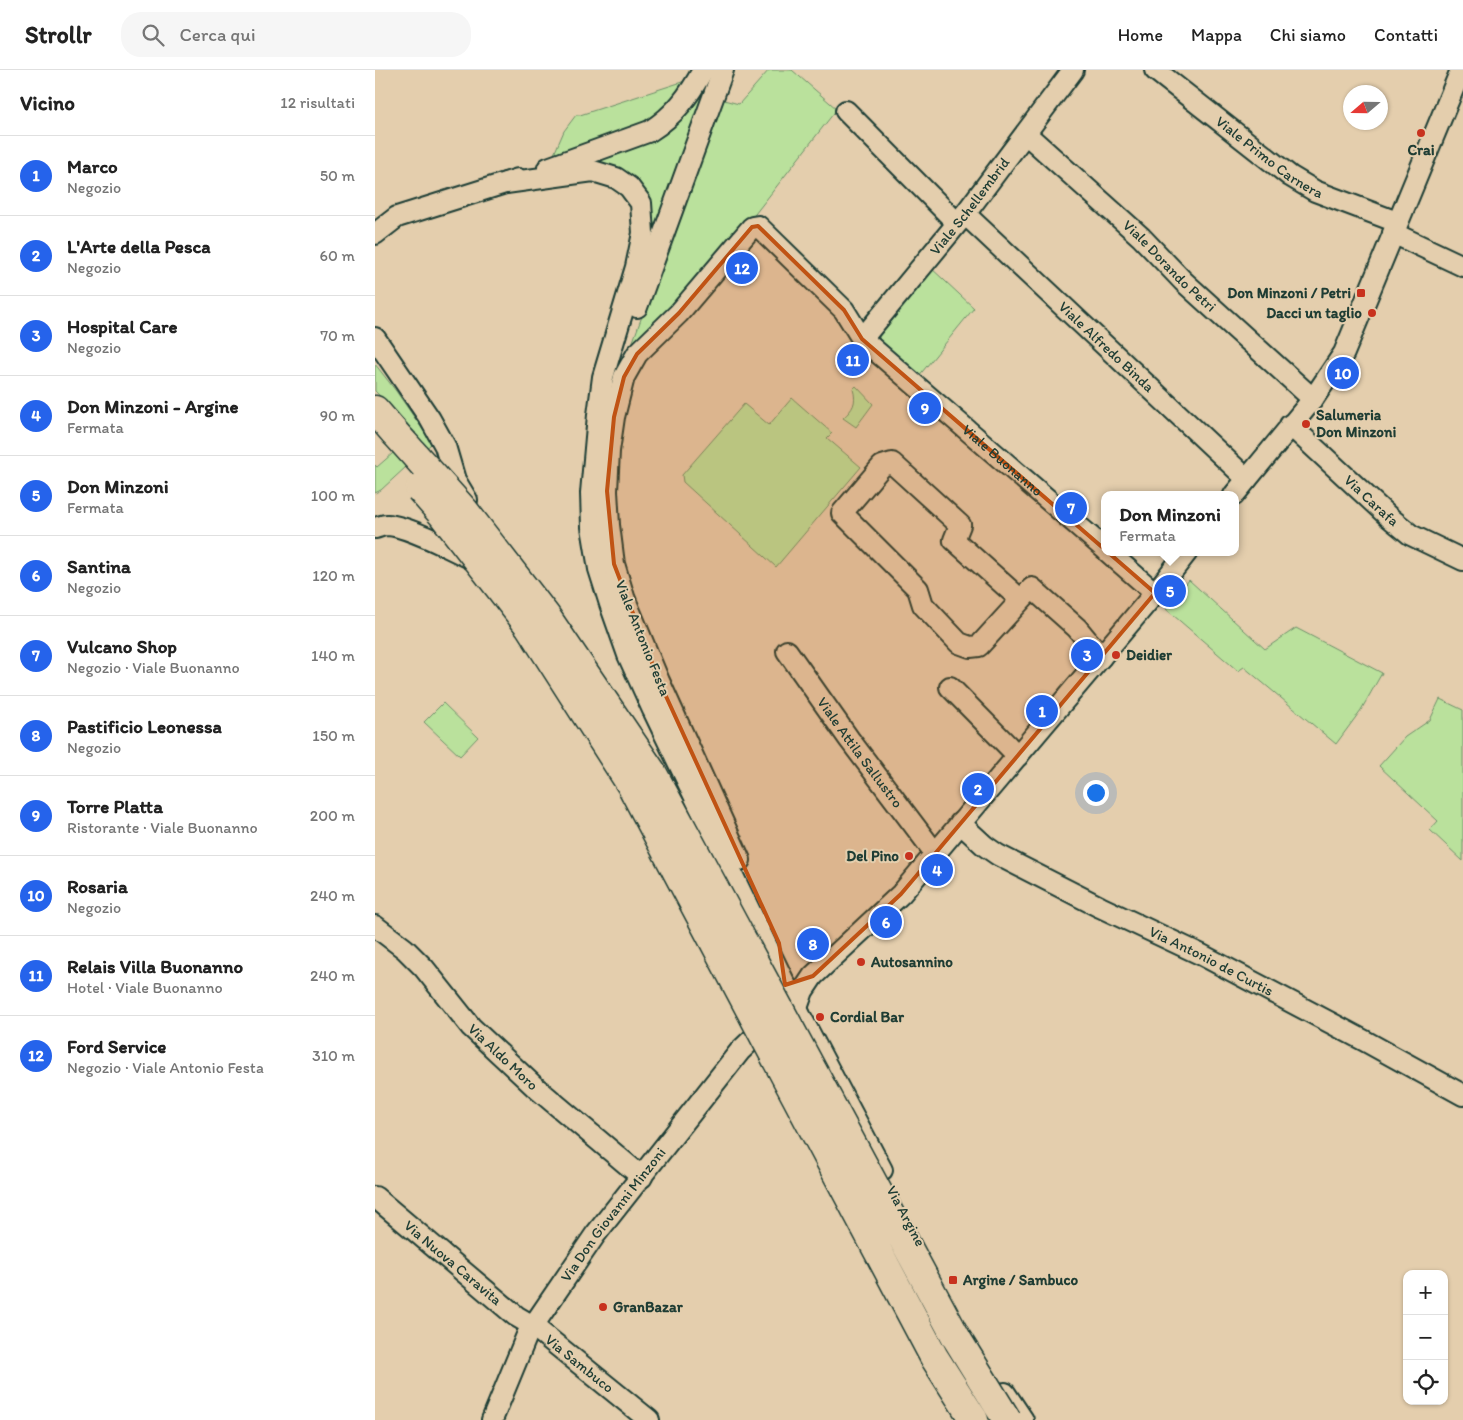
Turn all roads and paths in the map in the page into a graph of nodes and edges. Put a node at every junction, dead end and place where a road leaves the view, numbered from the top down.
1 (703, 70) edge
2 (723, 70) edge
3 (1073, 70) edge
4 (1155, 70) edge
5 (1461, 70) edge
6 (847, 112) dead end
7 (1026, 134) junction
8 (506, 183) junction
9 (961, 218) junction
10 (752, 227) joint
11 (1395, 228) junction
12 (375, 234) edge
13 (1463, 266) edge
14 (375, 338) edge
15 (862, 339) junction
16 (1313, 399) junction
17 (375, 410) edge
18 (598, 415) junction
19 (1290, 425) junction
20 (384, 438) edge
21 (1247, 479) junction
22 (1237, 491) edge
23 (379, 524) edge
24 (1101, 547) edge
25 (1113, 556) edge
26 (1184, 556) edge
27 (1463, 560) edge
28 (511, 578) junction
29 (1155, 593) junction
30 (1021, 600) junction
31 (787, 650) dead end
32 (1101, 657) junction
33 (950, 687) dead end
34 (1018, 756) junction
35 (961, 824) junction
36 (935, 853) junction
37 (375, 926) edge
38 (813, 976) junction
39 (785, 985) junction
40 (797, 1008) junction
41 (771, 1023) junction
42 (1463, 1095) edge
43 (642, 1177) junction
44 (375, 1197) edge
45 (533, 1326) junction
46 (492, 1420) edge
47 (649, 1420) edge
48 (974, 1420) edge
49 (993, 1420) edge
50 (1007, 1420) edge
51 (1023, 1420) edge

1 - 8 street
2 - 18 street
3 - 7 street, Viale Schellembrid
4 - 11 street, Viale Primo Carnera
5 - 11 street
6 - 9 street, Viale Alfredo Binda
7 - 9 street, Viale Schellembrid
7 - 16 street, Viale Dorando Petri
8 - 12 street
8 - 18 street
9 - 15 street, Viale Schellembrid
9 - 21 street, Viale Alfredo Binda
10 - 15 street, Viale Buonanno
10 - 39 street, Viale Antonio Festa
11 - 13 street, Viale Primo Carnera
11 - 16 street
14 - 28 street
15 - 24 street, Viale Buonanno
16 - 19 street
17 - 20 highway
18 - 39 street, Via Argine
19 - 21 street
19 - 27 street, Via Carafa
20 - 48 highway, bridge
20 - 50 highway, bridge
21 - 22 street
23 - 28 street
25 - 29 street
26 - 29 street
28 - 41 street
29 - 32 street
30 - 30 street
30 - 32 street
31 - 36 street, Viale Attila Sallustro
32 - 34 street
33 - 34 street
34 - 35 street
35 - 36 street
35 - 42 street, Via Antonio de Curtis
36 - 38 street
37 - 43 street, Via Aldo Moro
38 - 39 street
38 - 40 street
39 - 40 street, Via Argine
40 - 51 street, Via Argine
41 - 43 street, Via Don Giovanni Minzoni
41 - 49 street
43 - 45 street, Via Don Giovanni Minzoni
44 - 45 street, Via Nuova Caravita
45 - 46 street, Via Don Giovanni Minzoni
45 - 47 street, Via Sambuco

